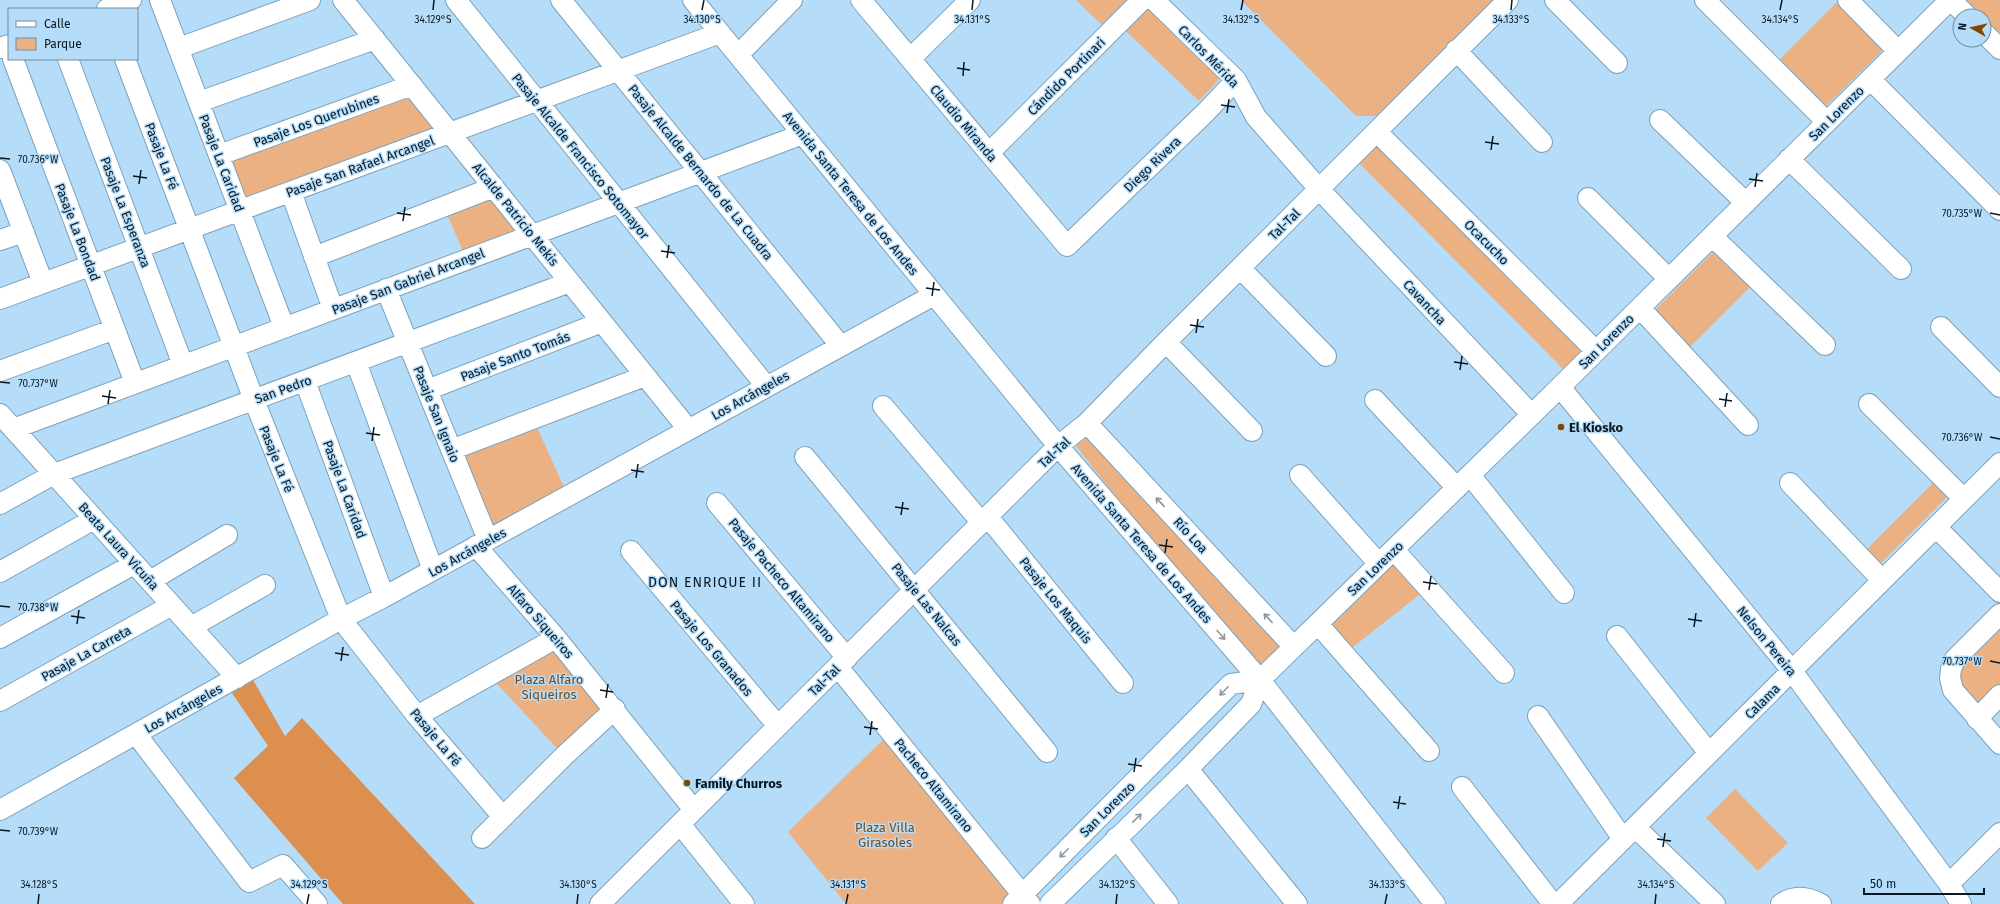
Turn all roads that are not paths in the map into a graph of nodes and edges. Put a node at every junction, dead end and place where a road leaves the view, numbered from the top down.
1 (131, 0) edge
2 (160, 0) edge
3 (310, 0) edge
4 (343, 0) edge
5 (456, 0) edge
6 (561, 0) edge
7 (693, 0) edge
8 (792, 0) edge
9 (861, 0) edge
10 (970, 0) edge
11 (1142, 0) edge
12 (1154, 0) edge
13 (1508, 0) edge
14 (1555, 0) edge
15 (1705, 0) edge
16 (1848, 0) edge
17 (1950, 0) edge
18 (110, 8) edge
19 (1958, 8) edge
20 (720, 33) junction
21 (375, 39) junction
22 (1992, 41) edge
23 (179, 48) junction
24 (2000, 49) edge
25 (1456, 50) junction
26 (1898, 51) junction
27 (738, 55) junction
28 (911, 58) junction
29 (12, 60) edge
30 (68, 60) edge
31 (125, 60) edge
32 (1617, 63) dead end
33 (619, 71) junction
34 (1870, 79) junction
35 (1236, 80) junction
36 (412, 85) junction
37 (537, 101) junction
38 (199, 102) junction
39 (1660, 120) dead end
40 (1827, 122) junction
41 (451, 132) junction
42 (1377, 132) junction
43 (803, 134) junction
44 (1542, 142) dead end
45 (989, 153) junction
46 (219, 155) junction
47 (1789, 159) junction
48 (700, 172) junction
49 (1, 174) edge
50 (494, 187) junction
51 (1319, 189) junction
52 (291, 192) junction
53 (1588, 198) dead end
54 (618, 202) junction
55 (1746, 203) junction
56 (240, 210) junction
57 (2000, 210) edge
58 (190, 229) junction
59 (24, 232) junction
60 (532, 234) junction
61 (1712, 236) junction
62 (0, 240) edge
63 (1067, 246) joint
64 (140, 247) junction
65 (314, 257) junction
66 (91, 265) junction
67 (1240, 268) junction
68 (1901, 269) dead end
69 (1669, 279) junction
70 (570, 282) junction
71 (43, 283) junction
72 (386, 289) junction
73 (934, 295) junction
74 (0, 299) edge
75 (1640, 308) junction
76 (333, 309) junction
77 (602, 322) junction
78 (284, 327) junction
79 (1941, 327) dead end
80 (115, 329) junction
81 (1166, 342) junction
82 (408, 343) junction
83 (840, 345) junction
84 (1825, 345) dead end
85 (234, 346) junction
86 (1596, 352) junction
87 (1326, 356) dead end
88 (356, 362) junction
89 (184, 365) junction
90 (0, 371) edge
91 (645, 376) junction
92 (305, 381) junction
93 (135, 383) junction
94 (766, 386) junction
95 (2000, 386) edge
96 (1560, 387) junction
97 (427, 390) junction
98 (254, 400) junction
99 (1375, 400) dead end
100 (1869, 404) dead end
101 (883, 406) dead end
102 (1532, 415) junction
103 (6, 421) edge
104 (1087, 423) junction
105 (1748, 425) dead end
106 (688, 429) junction
107 (1252, 431) dead end
108 (1058, 446) junction
109 (451, 450) junction
110 (805, 457) dead end
111 (2000, 463) edge
112 (54, 474) junction
113 (1300, 475) dead end
114 (1464, 482) junction
115 (1790, 483) dead end
116 (1964, 499) junction
117 (717, 503) dead end
118 (0, 504) edge
119 (94, 519) junction
120 (985, 520) junction
121 (1936, 527) junction
122 (227, 535) dead end
123 (482, 543) junction
124 (1394, 550) junction
125 (631, 551) dead end
126 (134, 564) junction
127 (1379, 564) junction
128 (433, 570) junction
129 (0, 572) edge
130 (1882, 580) junction
131 (150, 581) junction
132 (265, 585) dead end
133 (916, 589) junction
134 (2000, 592) edge
135 (1564, 593) dead end
136 (384, 597) junction
137 (172, 605) junction
138 (2000, 614) edge
139 (341, 619) junction
140 (1318, 624) junction
141 (191, 627) junction
142 (1617, 636) dead end
143 (0, 638) edge
144 (556, 638) junction
145 (1294, 647) junction
146 (842, 662) junction
147 (1792, 671) junction
148 (1504, 673) dead end
149 (237, 678) junction
150 (1260, 680) junction
151 (1123, 684) dead end
152 (2000, 695) edge
153 (0, 701) edge
154 (615, 709) junction
155 (417, 716) junction
156 (1538, 716) dead end
157 (1977, 719) junction
158 (778, 726) junction
159 (136, 734) junction
160 (2000, 744) edge
161 (1429, 751) dead end
162 (1047, 752) dead end
163 (1709, 754) junction
164 (1188, 769) junction
165 (1462, 787) dead end
166 (0, 810) edge
167 (694, 810) junction
168 (503, 817) junction
169 (680, 824) junction
170 (1629, 833) junction
171 (2000, 833) edge
172 (482, 838) dead end
173 (1116, 838) junction
174 (1949, 884) junction
175 (1022, 901) edge
176 (317, 904) edge
177 (600, 904) edge
178 (744, 904) edge
179 (1050, 904) edge
180 (1168, 904) edge
181 (1297, 904) edge
182 (1435, 904) edge
183 (1553, 904) edge
184 (1558, 904) edge
185 (1715, 904) edge
186 (1782, 904) edge
187 (1821, 904) edge
188 (1962, 904) edge

1 - 18 street
2 - 23 street, Pasaje La Caridad
3 - 23 street
4 - 21 street, Alcalde Patricio Mekis
5 - 37 street, Pasaje Alcalde Francisco Sotomayor
6 - 33 street, Pasaje Alcalde Bernardo de La Cuadra
7 - 20 street, Avenida Santa Teresa de Los Andes
8 - 27 street
9 - 28 street, Claudio Miranda
10 - 28 street
11 - 45 street, Cándido Portinari
12 - 35 street, Carlos Mérida
13 - 25 street, Tal-Tal
14 - 32 street
15 - 40 street
16 - 26 street
17 - 19 street
17 - 26 street, San Lorenzo
20 - 27 street, Avenida Santa Teresa de Los Andes
20 - 33 street, Pasaje San Rafael Arcangel
21 - 36 street, Alcalde Patricio Mekis
21 - 38 street
22 - 24 street
23 - 38 street, Pasaje La Caridad
25 - 42 street, Tal-Tal
25 - 44 street
26 - 34 street, San Lorenzo
27 - 43 street, Avenida Santa Teresa de Los Andes
28 - 45 street, Claudio Miranda
29 - 66 street, Pasaje La Bondad
30 - 64 street, Pasaje La Esperanza
31 - 58 street, Pasaje La Fé
33 - 37 street, Pasaje San Rafael Arcangel
33 - 48 street, Pasaje Alcalde Bernardo de La Cuadra
34 - 40 street, San Lorenzo
34 - 57 street
35 - 51 street, Carlos Mérida
35 - 63 street, Diego Rivera
36 - 41 street, Alcalde Patricio Mekis
36 - 46 street, Pasaje Los Querubines
37 - 41 street, Pasaje San Rafael Arcangel
37 - 54 street, Pasaje Alcalde Francisco Sotomayor
38 - 46 street, Pasaje La Caridad
39 - 55 street
40 - 47 street, San Lorenzo
41 - 50 street, Alcalde Patricio Mekis
41 - 52 street, Pasaje San Rafael Arcangel
42 - 51 street, Tal-Tal
42 - 86 street, Ocacucho
43 - 48 street, Pasaje San Gabriel Arcangel
43 - 73 street, Avenida Santa Teresa de Los Andes
45 - 63 street, Claudio Miranda
46 - 56 street, Pasaje La Caridad
47 - 55 street, San Lorenzo
47 - 68 street
48 - 54 street, Pasaje San Gabriel Arcangel
48 - 83 street, Pasaje Alcalde Bernardo de La Cuadra
49 - 59 street
50 - 60 street, Alcalde Patricio Mekis
50 - 65 street
51 - 67 street, Tal-Tal
51 - 102 street, Cavancha
52 - 56 street, Pasaje San Rafael Arcangel
52 - 65 street
53 - 69 street
54 - 60 street, Pasaje San Gabriel Arcangel
54 - 94 street, Pasaje Alcalde Francisco Sotomayor
55 - 61 street, San Lorenzo
56 - 58 street, Pasaje San Rafael Arcangel
56 - 78 street, Pasaje La Caridad
58 - 64 street, Pasaje San Rafael Arcangel
58 - 85 street, Pasaje La Fé
59 - 62 street
59 - 71 street
60 - 70 street, Alcalde Patricio Mekis
60 - 72 street, Pasaje San Gabriel Arcangel
61 - 69 street, San Lorenzo
61 - 84 street
64 - 66 street, Pasaje San Rafael Arcangel
64 - 89 street, Pasaje La Esperanza
65 - 76 street
66 - 71 street, Pasaje San Rafael Arcangel
66 - 80 street, Pasaje La Bondad
67 - 81 street, Tal-Tal
67 - 87 street
69 - 75 street, San Lorenzo
70 - 77 street, Alcalde Patricio Mekis
70 - 82 street, San Pedro
71 - 74 street, Pasaje San Rafael Arcangel
72 - 76 street, Pasaje San Gabriel Arcangel
72 - 82 street, Pasaje San Ignaio
73 - 83 street, Los Arcángeles
73 - 108 street, Avenida Santa Teresa de Los Andes
75 - 86 street, San Lorenzo
75 - 105 street
76 - 78 street, Pasaje San Gabriel Arcangel
77 - 91 street, Alcalde Patricio Mekis
77 - 97 street, Pasaje Santo Tomás
78 - 85 street, Pasaje San Gabriel Arcangel
79 - 95 street
80 - 90 street
80 - 93 street, Pasaje La Bondad
81 - 104 street, Tal-Tal
81 - 107 street
82 - 88 street, San Pedro
82 - 97 street, Pasaje San Ignaio
83 - 94 street, Los Arcángeles
85 - 89 street, Pasaje San Gabriel Arcangel
85 - 98 street, Pasaje La Fé
86 - 96 street, San Lorenzo
88 - 92 street, San Pedro
88 - 128 street
89 - 93 street, Pasaje San Gabriel Arcangel
91 - 106 street, Alcalde Patricio Mekis
91 - 109 street
92 - 98 street, San Pedro
92 - 136 street, Pasaje La Caridad
93 - 103 street, Pasaje San Gabriel Arcangel
94 - 106 street, Los Arcángeles
96 - 102 street, San Lorenzo
96 - 147 street, Nelson Pereira
97 - 109 street, Pasaje San Ignaio
98 - 112 street, San Pedro
98 - 139 street, Pasaje La Fé
99 - 114 street
100 - 116 street
101 - 120 street, Pasaje Los Maquis
102 - 114 street, San Lorenzo
103 - 112 street, Beata Laura Vicuña
104 - 108 street, Tal-Tal
145 -> 104 street, Río Loa
106 - 123 street, Los Arcángeles
108 - 120 street, Tal-Tal
108 -> 150 street, Avenida Santa Teresa de Los Andes
109 - 123 street, Pasaje San Ignaio
110 - 133 street, Pasaje Las Nalcas
111 - 116 street, Calama
112 - 118 street, San Pedro
112 - 119 street, Beata Laura Vicuña
113 - 127 street
114 - 124 street, San Lorenzo
114 - 135 street
115 - 130 street
116 - 121 street, Calama
117 - 146 street, Pasaje Pacheco Altamirano
119 - 126 street, Beata Laura Vicuña
119 - 129 street
120 - 133 street, Tal-Tal
120 - 151 street, Pasaje Los Maquis
121 - 130 street, Calama
121 - 134 street
122 - 131 street
123 - 128 street, Los Arcángeles
123 - 144 street, Alfaro Siqueiros
124 - 127 street, San Lorenzo
124 - 148 street
125 - 158 street, Pasaje Los Granados
126 - 131 street, Beata Laura Vicuña
126 - 143 street
127 - 140 street, San Lorenzo
128 - 136 street, Los Arcángeles
130 - 147 street, Calama
131 - 137 street, Beata Laura Vicuña
132 - 141 street
133 - 146 street, Tal-Tal
133 - 162 street, Pasaje Las Nalcas
136 - 139 street, Los Arcángeles
137 - 141 street, Beata Laura Vicuña
137 - 153 street, Pasaje La Carreta
138 - 157 street
139 - 149 street, Los Arcángeles
139 - 155 street, Pasaje La Fé
140 - 145 street, San Lorenzo
140 - 161 street
141 - 149 street, Beata Laura Vicuña
142 - 163 street
144 - 154 street, Alfaro Siqueiros
144 - 155 street
145 - 150 street, San Lorenzo
146 - 158 street, Tal-Tal
146 - 175 street, Pacheco Altamirano
147 - 163 street, Calama
147 - 174 street, Nelson Pereira
149 - 159 street, Los Arcángeles
150 - 164 street, San Lorenzo
150 -> 175 street, San Lorenzo
150 - 182 street, Avenida Santa Teresa de Los Andes
152 - 157 street
154 - 167 street, Alfaro Siqueiros
154 - 168 street
155 - 168 street, Pasaje La Fé
156 - 170 street
157 - 160 street
158 - 167 street, Tal-Tal
159 - 166 street, Los Arcángeles
159 - 176 street
163 - 170 street, Calama
173 -> 164 street, San Lorenzo
164 - 181 street
165 - 183 street
167 - 169 street, Tal-Tal
168 - 172 street
169 - 177 street, Tal-Tal
169 - 178 street
170 - 184 street, Calama
170 - 185 street
171 - 174 street
173 - 179 street, San Lorenzo
173 - 180 street
174 - 188 street, Nelson Pereira
186 - 187 street

